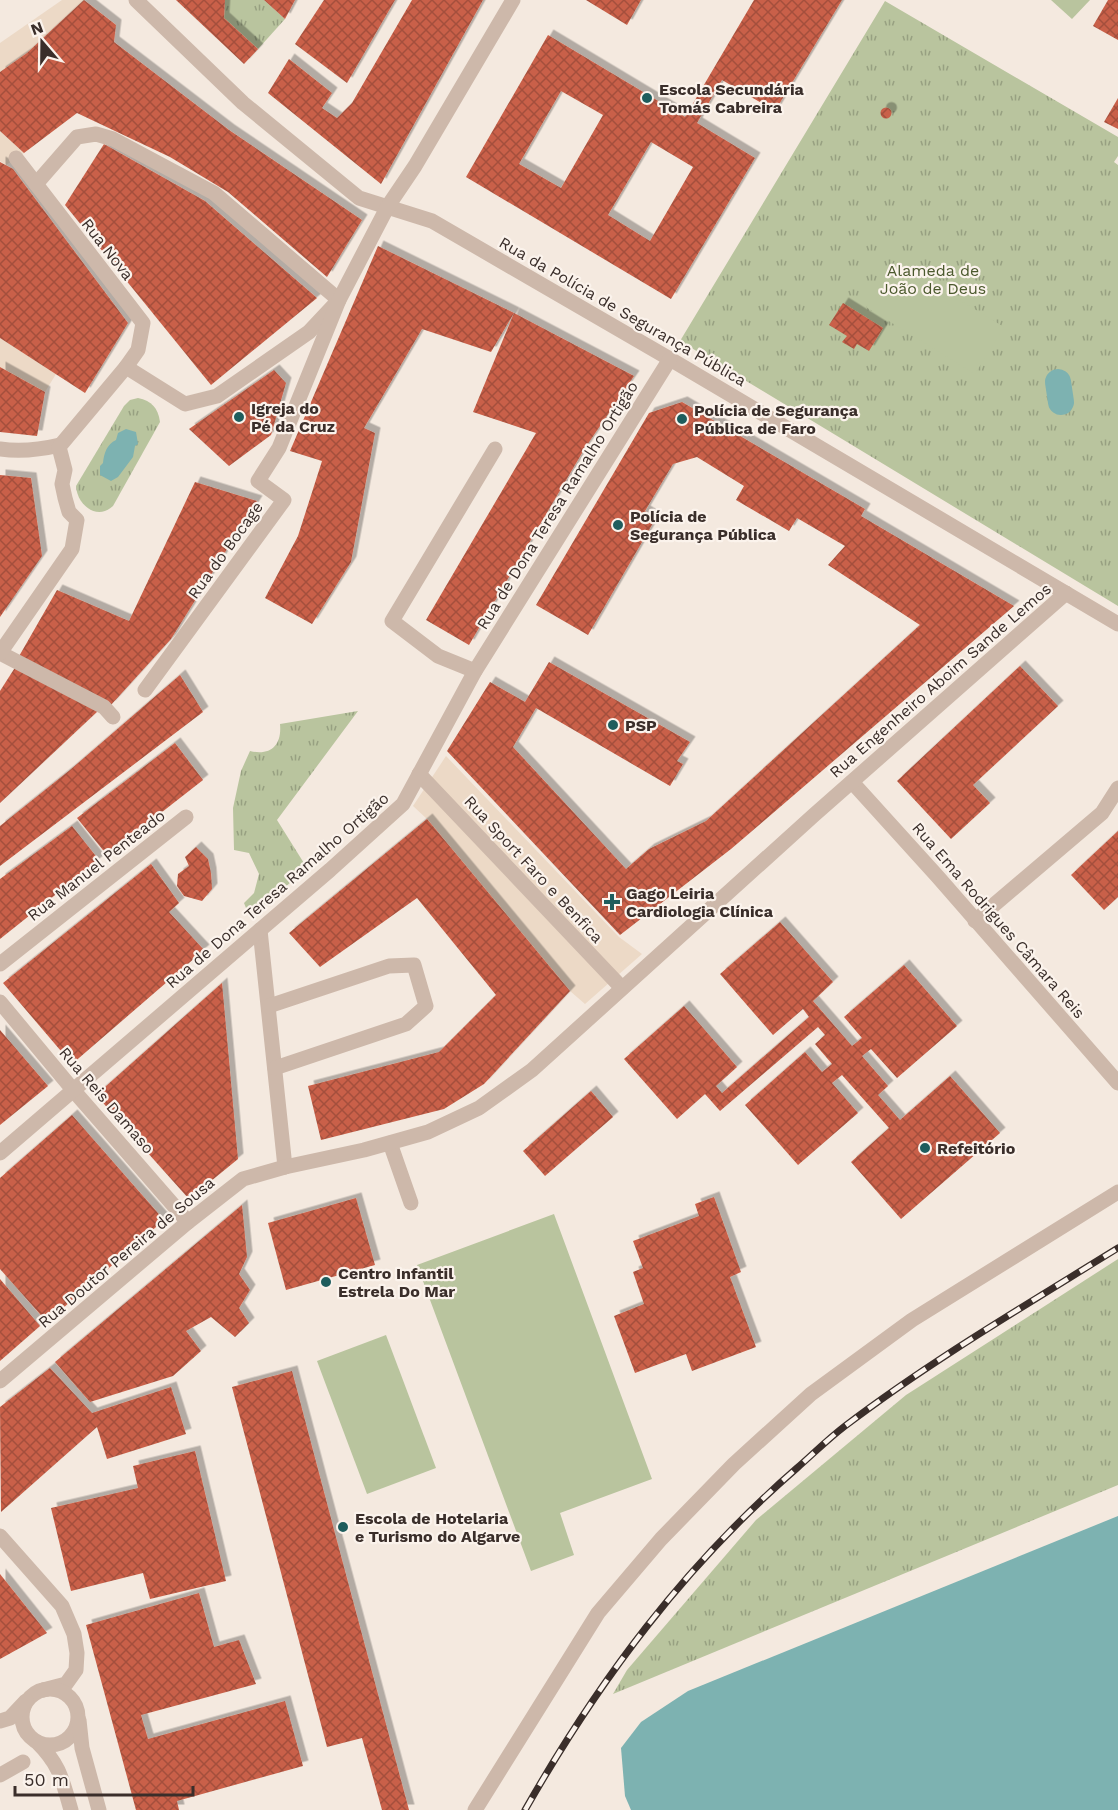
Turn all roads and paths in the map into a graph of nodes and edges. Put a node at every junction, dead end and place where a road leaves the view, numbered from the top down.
1 (136, 0) edge
2 (513, 0) edge
3 (16, 158) dead end
4 (36, 184) junction
5 (388, 206) junction
6 (339, 300) junction
7 (670, 359) junction
8 (126, 367) junction
9 (59, 447) junction
10 (0, 449) edge
11 (495, 449) dead end
12 (1066, 593) junction
13 (1118, 624) edge
14 (0, 653) edge
15 (475, 671) junction
16 (145, 690) dead end
17 (113, 717) dead end
18 (419, 774) junction
19 (852, 782) junction
20 (1118, 788) edge
21 (186, 817) dead end
22 (975, 921) junction
23 (260, 930) junction
24 (0, 963) edge
25 (622, 988) junction
26 (0, 1002) edge
27 (269, 1006) junction
28 (275, 1068) junction
29 (1118, 1083) edge
30 (74, 1091) junction
31 (390, 1143) junction
32 (0, 1153) edge
33 (285, 1167) junction
34 (1118, 1192) edge
35 (411, 1203) dead end
36 (188, 1222) junction
37 (0, 1381) edge
38 (0, 1536) edge
39 (43, 1690) junction
40 (28, 1699) junction
41 (78, 1713) junction
42 (0, 1721) edge
43 (34, 1740) junction
44 (23, 1762) dead end
45 (0, 1775) edge
46 (71, 1810) edge
47 (99, 1810) edge
48 (475, 1810) edge

1 - 5 street, Rua da Polícia de Segurança Pública
2 - 5 street, Rua do Bocage
3 - 4 street, Rua Nova
4 - 6 street
4 - 8 street, Rua Nova
5 - 6 street, Rua do Bocage
5 - 7 street, Rua da Polícia de Segurança Pública
6 - 8 street
6 - 16 street, Rua do Bocage
7 - 12 street, Rua da Polícia de Segurança Pública
7 - 15 street, Rua de Dona Teresa Ramalho Ortigão
8 - 9 street, Rua Nova
9 - 10 street
9 - 14 street
11 - 15 street
12 - 13 street, Rua da Polícia de Segurança Pública
12 - 19 street, Rua Engenheiro Aboim Sande Lemos
14 - 17 street
15 - 18 street, Rua de Dona Teresa Ramalho Ortigão
18 - 23 street, Rua de Dona Teresa Ramalho Ortigão
18 - 25 street, Rua Sport Faro e Benfica
19 - 22 street, Rua Ema Rodrigues Câmara Reis
19 - 25 street, Rua Engenheiro Aboim Sande Lemos
20 - 22 street
21 - 24 street, Rua Manuel Penteado
22 - 29 street, Rua Ema Rodrigues Câmara Reis
23 - 27 street
23 - 30 street, Rua de Dona Teresa Ramalho Ortigão
25 - 31 street
26 - 30 street, Rua Reis Damaso
27 - 28 street
27 - 28 street
28 - 33 street
30 - 32 street, Rua de Dona Teresa Ramalho Ortigão
30 - 36 street, Rua Reis Damaso
31 - 33 street
31 - 35 street
33 - 36 street, Rua Doutor Pereira de Sousa
34 - 48 street
36 - 37 street, Rua Doutor Pereira de Sousa
38 - 39 street
39 - 40 street
39 - 41 street
40 - 42 street
40 - 43 street
41 - 43 street
41 - 47 street
43 - 46 street
44 - 45 street

